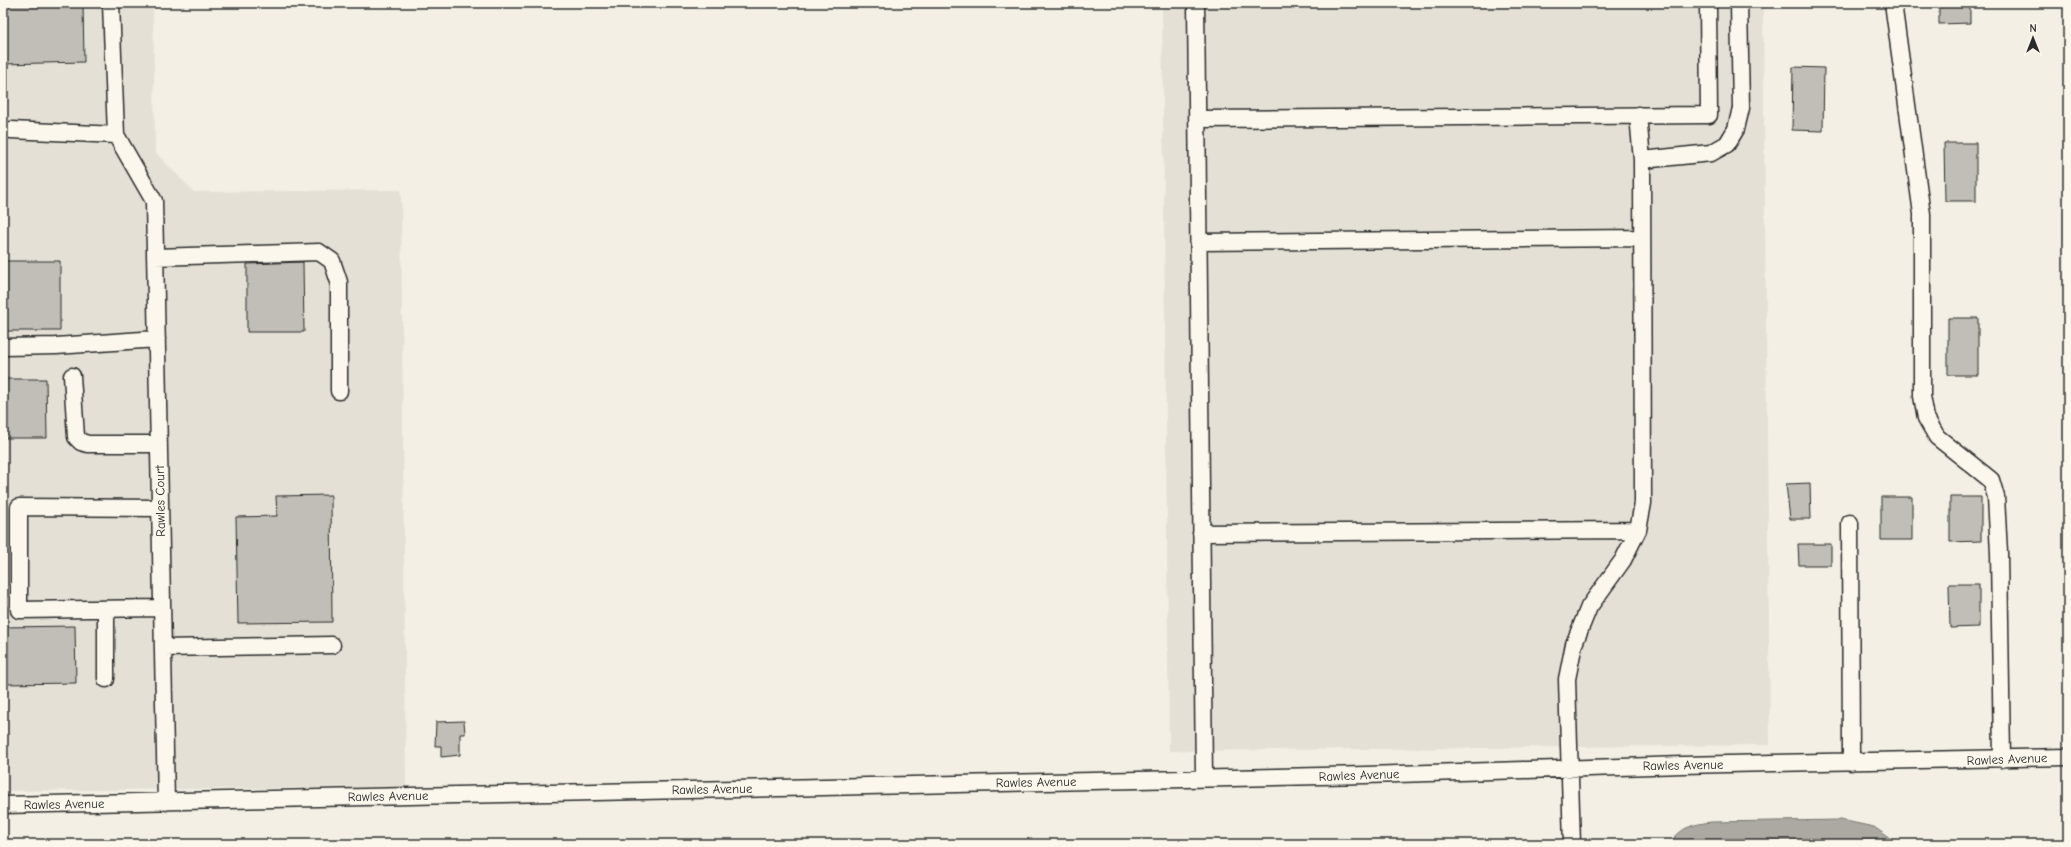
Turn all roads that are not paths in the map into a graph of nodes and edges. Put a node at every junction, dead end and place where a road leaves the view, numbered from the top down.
1 (111, 3) edge
2 (1196, 3) edge
3 (1708, 3) edge
4 (1739, 3) edge
5 (1893, 3) edge
6 (1638, 115) junction
7 (1198, 119) junction
8 (11, 130) dead end
9 (116, 134) junction
10 (1642, 160) junction
11 (1642, 238) junction
12 (1199, 242) junction
13 (155, 257) junction
14 (157, 339) junction
15 (3, 347) edge
16 (72, 376) dead end
17 (340, 391) dead end
18 (159, 444) junction
19 (160, 508) junction
20 (1850, 523) dead end
21 (1638, 530) junction
22 (1201, 533) junction
23 (162, 608) junction
24 (106, 610) junction
25 (332, 645) dead end
26 (163, 648) junction
27 (106, 679) dead end
28 (2068, 757) edge
29 (2002, 759) junction
30 (1851, 762) junction
31 (1570, 768) junction
32 (1204, 778) junction
33 (166, 802) junction
34 (3, 805) edge
35 (1572, 844) edge

1 - 9 street
2 - 7 street
3 - 6 street
4 - 10 street
5 - 29 street
6 - 7 street
6 - 10 street
7 - 12 street
8 - 9 street
9 - 13 street, Rawles Court
10 - 11 street
11 - 12 street
11 - 21 street
12 - 22 street
13 - 14 street, Rawles Court
13 - 17 street
14 - 15 street
14 - 18 street, Rawles Court
16 - 18 street
18 - 19 street, Rawles Court
19 - 23 street, Rawles Court
19 - 24 street
20 - 30 street
21 - 22 street
21 - 31 street
22 - 32 street
23 - 24 street
23 - 26 street, Rawles Court
24 - 27 street
25 - 26 street
26 - 33 street, Rawles Court
28 - 29 street, Rawles Avenue
29 - 30 street, Rawles Avenue
30 - 31 street, Rawles Avenue
31 - 32 street, Rawles Avenue
31 - 35 street
32 - 33 street, Rawles Avenue
33 - 34 street, Rawles Avenue

